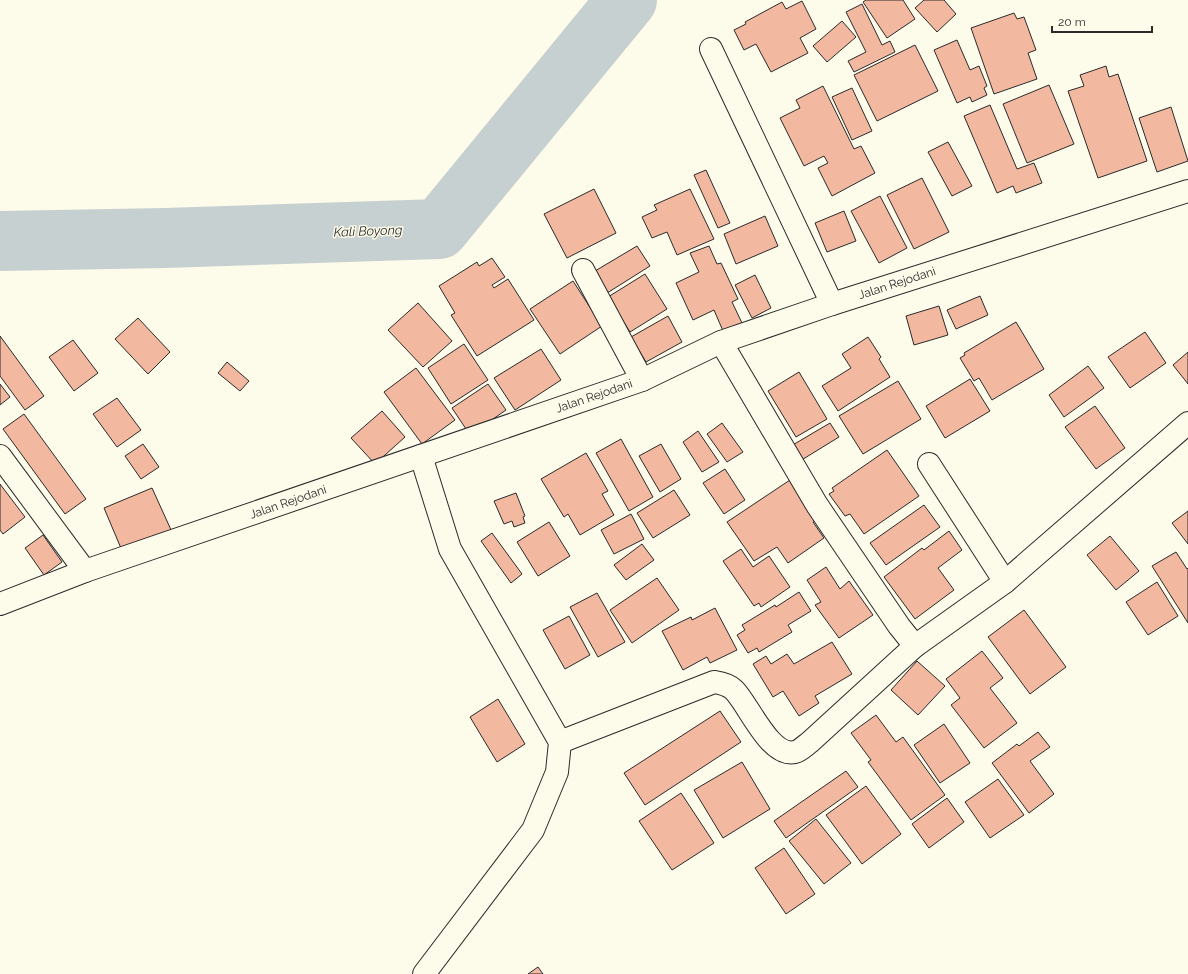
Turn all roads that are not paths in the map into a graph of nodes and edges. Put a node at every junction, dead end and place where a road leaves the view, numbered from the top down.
1 (711, 49) dead end
2 (1188, 191) edge
3 (583, 270) dead end
4 (832, 304) junction
5 (721, 342) junction
6 (642, 380) junction
7 (1188, 423) edge
8 (0, 456) edge
9 (421, 456) junction
10 (929, 464) dead end
11 (85, 571) junction
12 (1004, 582) junction
13 (0, 604) edge
14 (915, 646) junction
15 (560, 742) junction
16 (424, 974) edge

1 - 4 street
2 - 4 street, Jalan Rejodani
3 - 6 street
4 - 5 street, Jalan Rejodani
5 - 6 street, Jalan Rejodani
5 - 14 street
6 - 9 street, Jalan Rejodani
7 - 12 street
8 - 11 street
9 - 11 street, Jalan Rejodani
9 - 15 street
10 - 12 street
11 - 13 street, Jalan Rejodani
12 - 14 street
14 - 15 street
15 - 16 street

